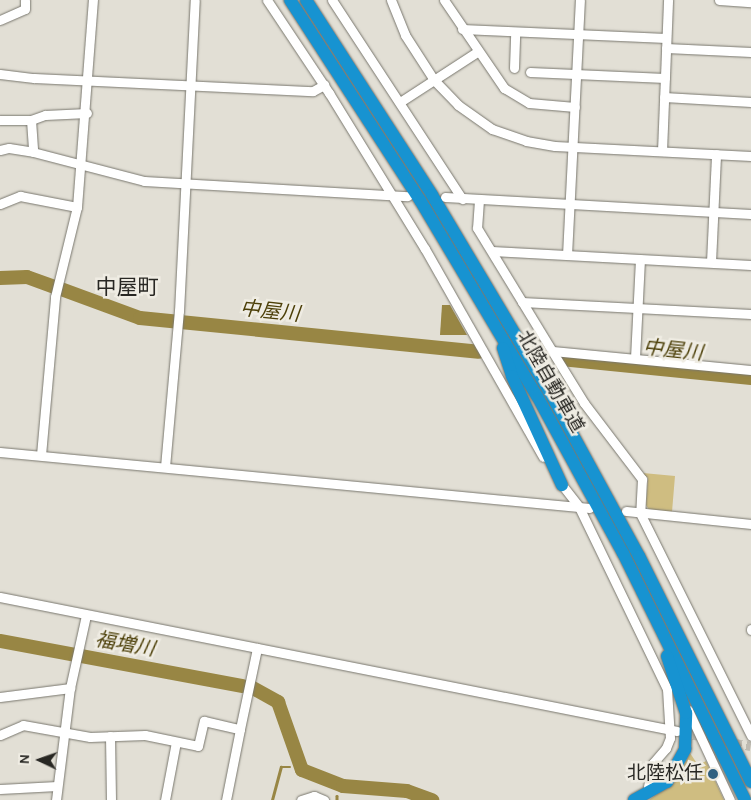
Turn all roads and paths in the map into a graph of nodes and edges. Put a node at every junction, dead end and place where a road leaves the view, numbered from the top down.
1 (25, 0) edge
2 (93, 0) edge
3 (194, 0) edge
4 (266, 0) edge
5 (290, 0) edge
6 (306, 0) edge
7 (332, 0) edge
8 (391, 0) edge
9 (444, 0) edge
10 (580, 0) edge
11 (668, 0) edge
12 (719, 0) edge
13 (751, 2) edge
14 (0, 20) edge
15 (462, 29) junction
16 (516, 32) junction
17 (578, 34) junction
18 (666, 43) junction
19 (477, 52) junction
20 (751, 52) edge
21 (514, 68) dead end
22 (530, 72) dead end
23 (0, 74) edge
24 (576, 74) junction
25 (665, 78) junction
26 (89, 79) junction
27 (434, 80) junction
28 (190, 83) junction
29 (324, 85) junction
30 (664, 97) junction
31 (400, 102) junction
32 (751, 102) edge
33 (575, 106) junction
34 (87, 113) junction
35 (0, 120) edge
36 (31, 120) junction
37 (573, 147) junction
38 (0, 150) edge
39 (662, 151) junction
40 (33, 152) junction
41 (716, 154) junction
42 (751, 156) edge
43 (80, 164) junction
44 (186, 183) junction
45 (391, 195) junction
46 (408, 196) dead end
47 (445, 197) dead end
48 (462, 199) junction
49 (479, 200) junction
50 (0, 204) edge
51 (569, 205) junction
52 (77, 207) junction
53 (713, 212) junction
54 (751, 214) edge
55 (492, 251) junction
56 (567, 255) junction
57 (640, 259) junction
58 (711, 262) junction
59 (751, 265) edge
60 (522, 302) junction
61 (637, 307) junction
62 (751, 314) edge
63 (496, 326) junction
64 (552, 351) junction
65 (635, 358) junction
66 (751, 370) edge
67 (0, 452) edge
68 (41, 455) junction
69 (165, 467) junction
70 (577, 468) junction
71 (562, 485) junction
72 (579, 507) junction
73 (589, 508) dead end
74 (626, 511) dead end
75 (640, 513) junction
76 (751, 524) edge
77 (0, 598) edge
78 (86, 615) junction
79 (257, 648) junction
80 (70, 688) junction
81 (680, 690) junction
82 (0, 697) edge
83 (240, 729) junction
84 (673, 731) junction
85 (63, 732) junction
86 (0, 735) edge
87 (110, 736) junction
88 (751, 736) edge
89 (176, 742) junction
90 (751, 782) edge
91 (57, 786) junction
92 (648, 786) dead end
93 (0, 789) edge
94 (56, 800) edge
95 (112, 800) edge
96 (165, 800) edge
97 (226, 800) edge
98 (302, 800) edge
99 (324, 800) edge
100 (634, 800) edge
101 (730, 800) edge
102 (745, 800) edge

1 - 14 street
2 - 26 street
3 - 28 street
4 - 29 street
5 - 63 highway, 北陸自動車道
6 - 90 highway, 北陸自動車道
7 - 31 street
8 - 27 street
9 - 15 street
10 - 17 street
11 - 18 street
12 - 13 street
15 - 16 street
15 - 19 street
16 - 17 street
16 - 21 street
17 - 18 street
17 - 24 street
18 - 20 street
18 - 25 street
19 - 27 street
19 - 33 street
22 - 24 street
23 - 26 street
24 - 25 street
24 - 33 street
25 - 30 street
26 - 28 street
26 - 34 street
27 - 31 street
27 - 37 street
28 - 29 street
28 - 44 street
29 - 45 street
30 - 32 street
30 - 39 street
31 - 48 street
33 - 37 street
34 - 36 street
34 - 43 street
35 - 36 street
36 - 40 street
37 - 39 street
37 - 51 street
38 - 40 street
39 - 41 street
40 - 43 street
41 - 42 street
41 - 53 street
43 - 44 street
43 - 52 street
44 - 45 street
44 - 69 street
45 - 46 street
45 - 71 street
47 - 48 street
48 - 49 street
49 - 51 street
49 - 55 street
50 - 52 street
51 - 53 street
51 - 56 street
52 - 68 street
53 - 54 street
53 - 58 street
55 - 56 street
55 - 60 street
56 - 57 street
57 - 58 street
57 - 61 street
58 - 59 street
60 - 61 street
60 - 64 street
61 - 62 street
61 - 65 street
63 - 70 highway, 北陸自動車道
63 - 71 highway
64 - 65 street
64 - 75 street
65 - 66 street
67 - 68 street
68 - 69 street
69 - 72 street
70 - 81 highway
70 - 102 highway, 北陸自動車道
71 - 72 street
72 - 73 street
72 - 84 street
74 - 75 street
75 - 76 street
75 - 88 street
77 - 78 street
78 - 79 street
78 - 80 street
79 - 83 street
79 - 84 street
80 - 82 street
80 - 85 street
81 - 100 highway
81 - 101 street
83 - 89 street
83 - 97 street
84 - 92 street
85 - 86 street
85 - 87 street
85 - 91 street
87 - 89 street
87 - 95 street
89 - 96 street
91 - 93 street
91 - 94 street
98 - 99 street

